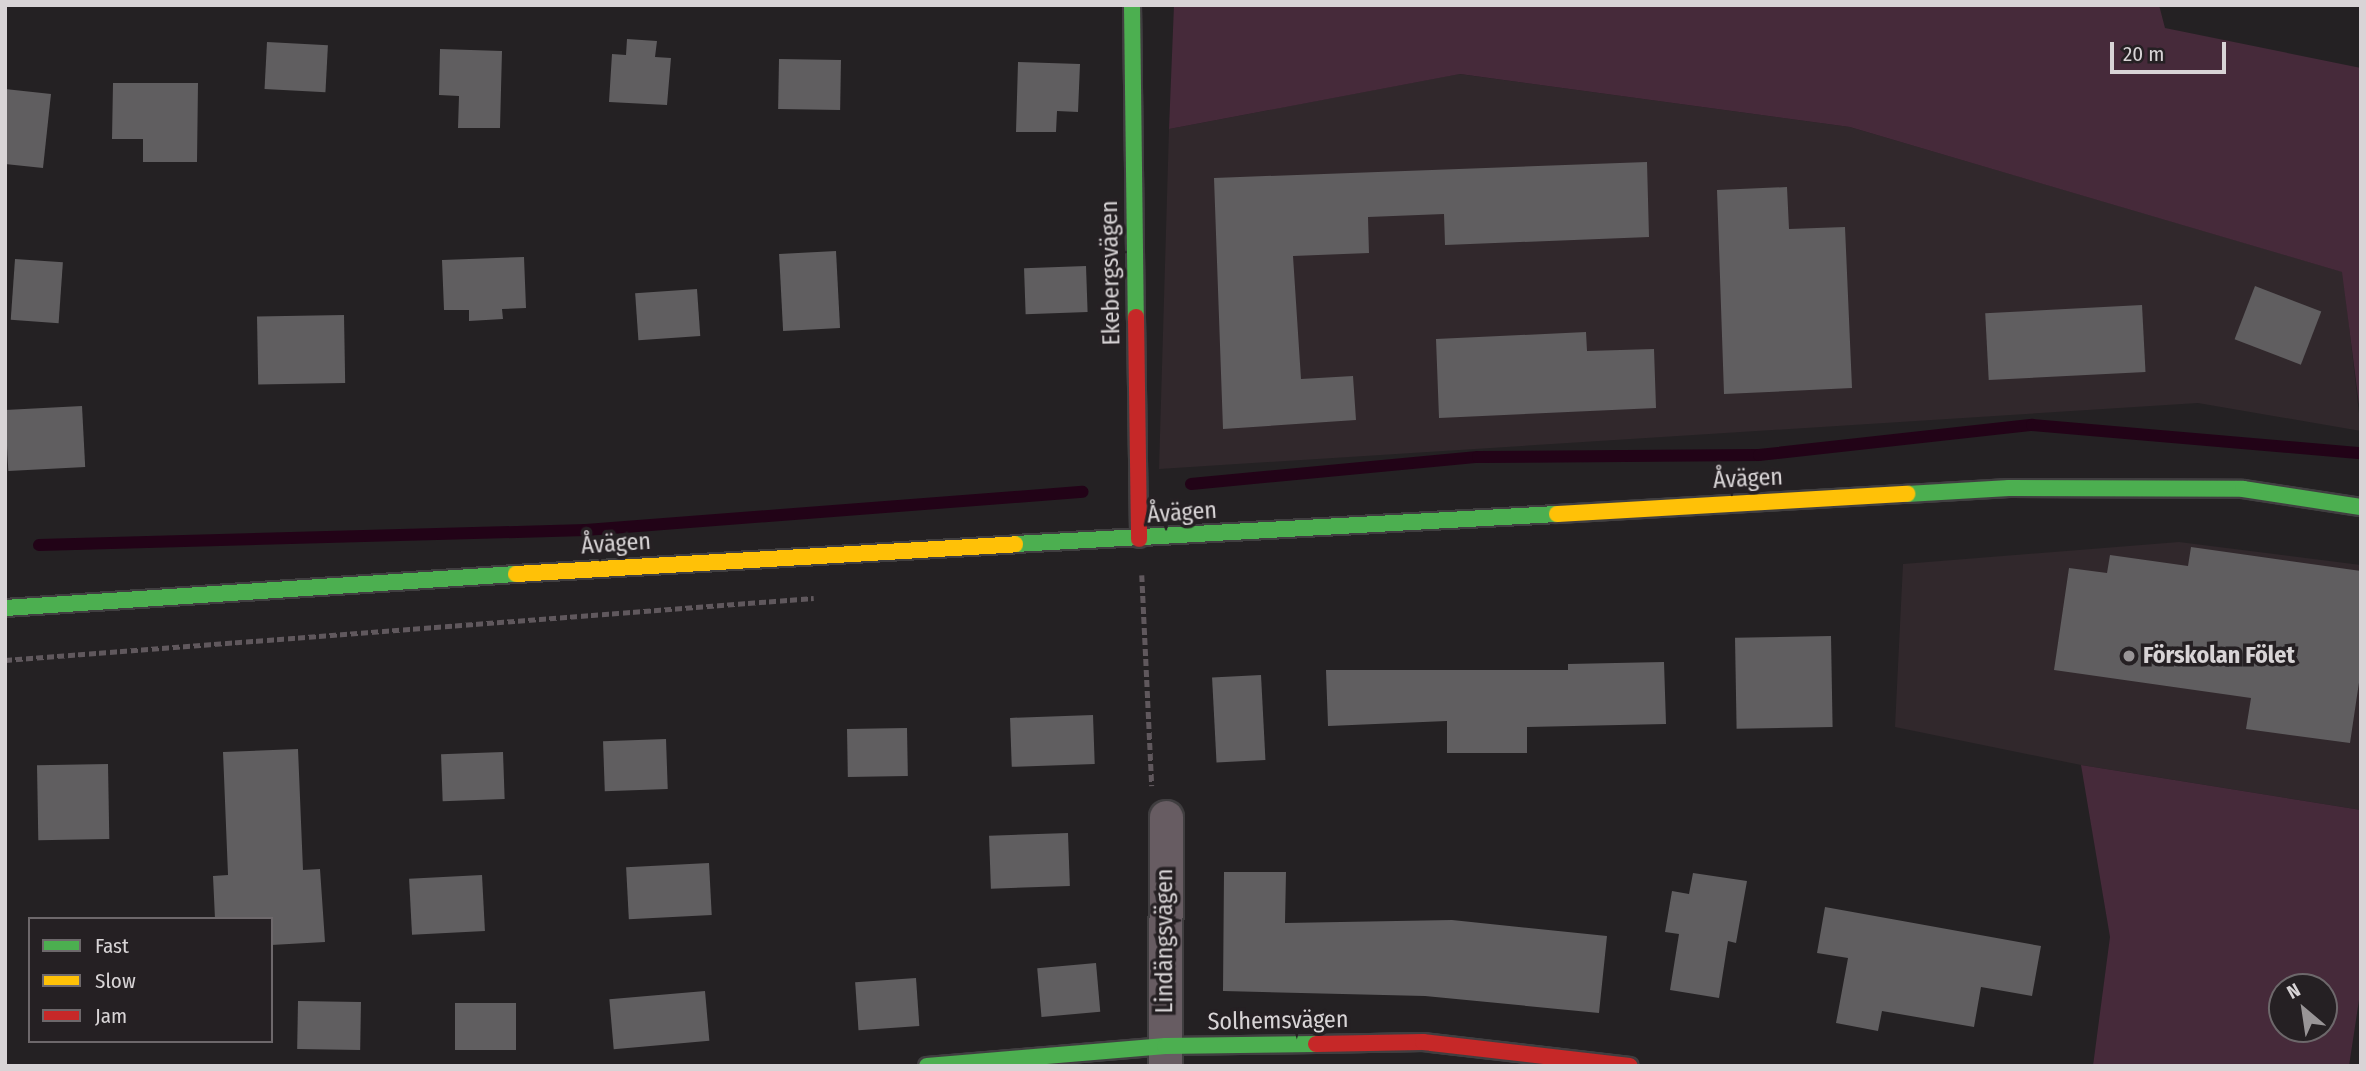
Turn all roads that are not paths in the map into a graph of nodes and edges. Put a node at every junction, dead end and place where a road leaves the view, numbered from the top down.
1 (1132, 5) edge
2 (2361, 507) edge
3 (1139, 539) junction
4 (5, 608) edge
5 (1166, 817) road end
6 (1165, 1056) edge
7 (927, 1066) edge
8 (1630, 1066) edge

1 - 3 street, Ekebergsvägen
2 - 3 street, Åvägen
3 - 4 street, Åvägen
5 - 6 street, Lindängsvägen
6 - 7 street, Solhemsvägen
6 - 8 street, Solhemsvägen

